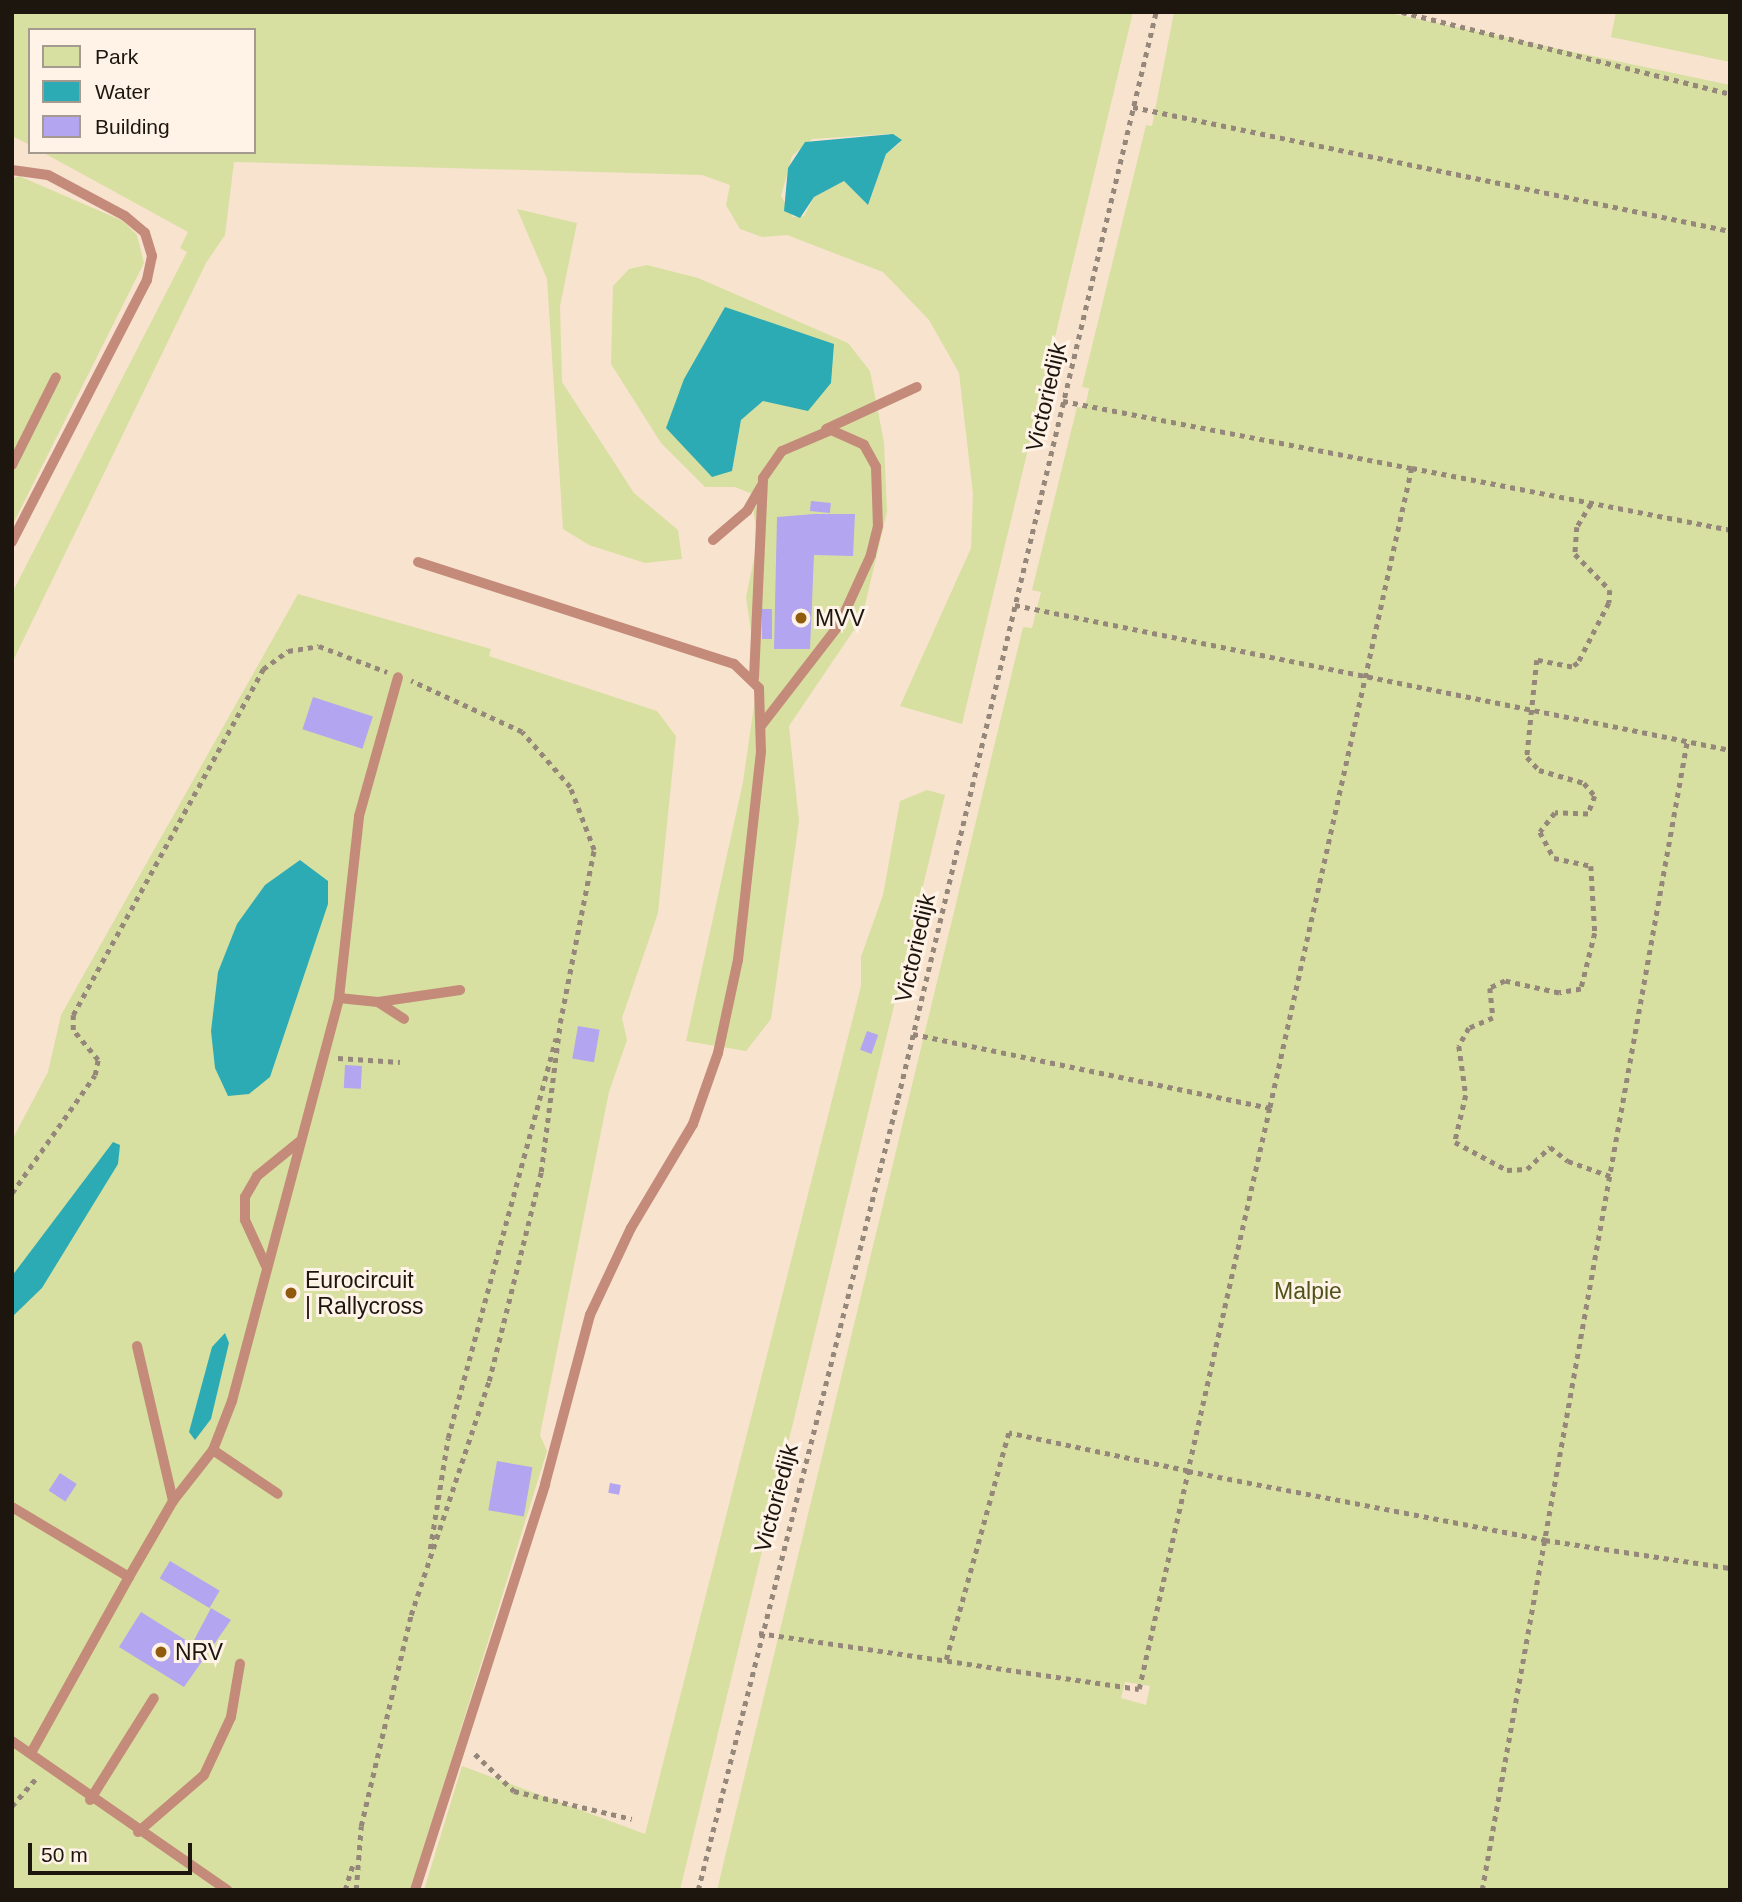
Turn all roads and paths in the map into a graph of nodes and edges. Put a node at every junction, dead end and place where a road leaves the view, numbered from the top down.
1 (1156, 12) edge
2 (1402, 12) edge
3 (1730, 94) edge
4 (1133, 107) junction
5 (12, 170) edge
6 (1730, 231) edge
7 (56, 377) dead end
8 (917, 387) dead end
9 (1063, 401) junction
10 (824, 430) junction
11 (12, 466) edge
12 (1412, 468) junction
13 (762, 484) junction
14 (1591, 504) junction
15 (1730, 530) edge
16 (713, 540) dead end
17 (12, 542) edge
18 (418, 562) dead end
19 (1014, 605) junction
20 (1367, 676) junction
21 (398, 677) junction
22 (754, 678) junction
23 (1535, 710) junction
24 (761, 726) junction
25 (1688, 741) junction
26 (1730, 750) edge
27 (460, 990) dead end
28 (339, 998) junction
29 (378, 1002) junction
30 (404, 1019) dead end
31 (561, 1023) junction
32 (913, 1034) junction
33 (323, 1057) junction
34 (400, 1062) dead end
35 (1270, 1108) junction
36 (303, 1135) junction
37 (1610, 1176) junction
38 (12, 1193) edge
39 (266, 1272) junction
40 (136, 1346) dead end
41 (214, 1450) junction
42 (1188, 1471) junction
43 (278, 1494) dead end
44 (173, 1501) junction
45 (12, 1507) edge
46 (1545, 1540) junction
47 (429, 1560) junction
48 (1730, 1568) edge
49 (129, 1577) junction
50 (759, 1633) junction
51 (946, 1661) junction
52 (240, 1664) dead end
53 (154, 1698) dead end
54 (12, 1741) edge
55 (462, 1741) junction
56 (31, 1753) junction
57 (45, 1769) junction
58 (90, 1800) junction
59 (12, 1805) edge
60 (632, 1819) dead end
61 (138, 1832) junction
62 (357, 1848) junction
63 (227, 1890) edge
64 (345, 1890) edge
65 (356, 1890) edge
66 (415, 1890) edge
67 (698, 1890) edge
68 (1482, 1890) edge

1 - 4 path, Victoriedijk
2 - 3 path
4 - 6 path
4 - 9 path, Victoriedijk
5 - 17 lane
7 - 11 lane
8 - 10 lane
9 - 12 path
9 - 19 path, Victoriedijk
10 - 13 lane
10 - 24 lane
12 - 14 path
12 - 20 path
13 - 16 lane
13 - 22 lane
14 - 15 path
14 - 23 path
18 - 22 lane
19 - 20 path
19 - 32 path, Victoriedijk
20 - 23 path
20 - 35 path
21 - 28 lane
21 - 31 path
21 - 38 path
22 - 24 lane
23 - 25 path
23 - 37 path
24 - 55 lane
25 - 26 path
25 - 37 path
27 - 29 lane
28 - 29 lane
28 - 33 lane
29 - 30 lane
31 - 47 path
31 - 47 path
32 - 35 path
32 - 50 path, Victoriedijk
33 - 34 path
33 - 36 lane
35 - 42 path
36 - 39 lane
36 - 39 lane
37 - 46 path
39 - 41 lane
40 - 44 lane
41 - 43 lane
41 - 44 lane
42 - 46 path
42 - 51 path
42 - 51 path
44 - 49 lane
45 - 49 lane
46 - 48 path
46 - 68 path
47 - 62 path
49 - 56 lane
50 - 51 path
50 - 67 path, Victoriedijk
52 - 61 lane
53 - 58 lane
54 - 56 lane
55 - 60 path
55 - 66 lane
56 - 57 lane
57 - 58 lane
57 - 59 path
58 - 61 lane
61 - 63 lane
62 - 64 path
62 - 65 path

